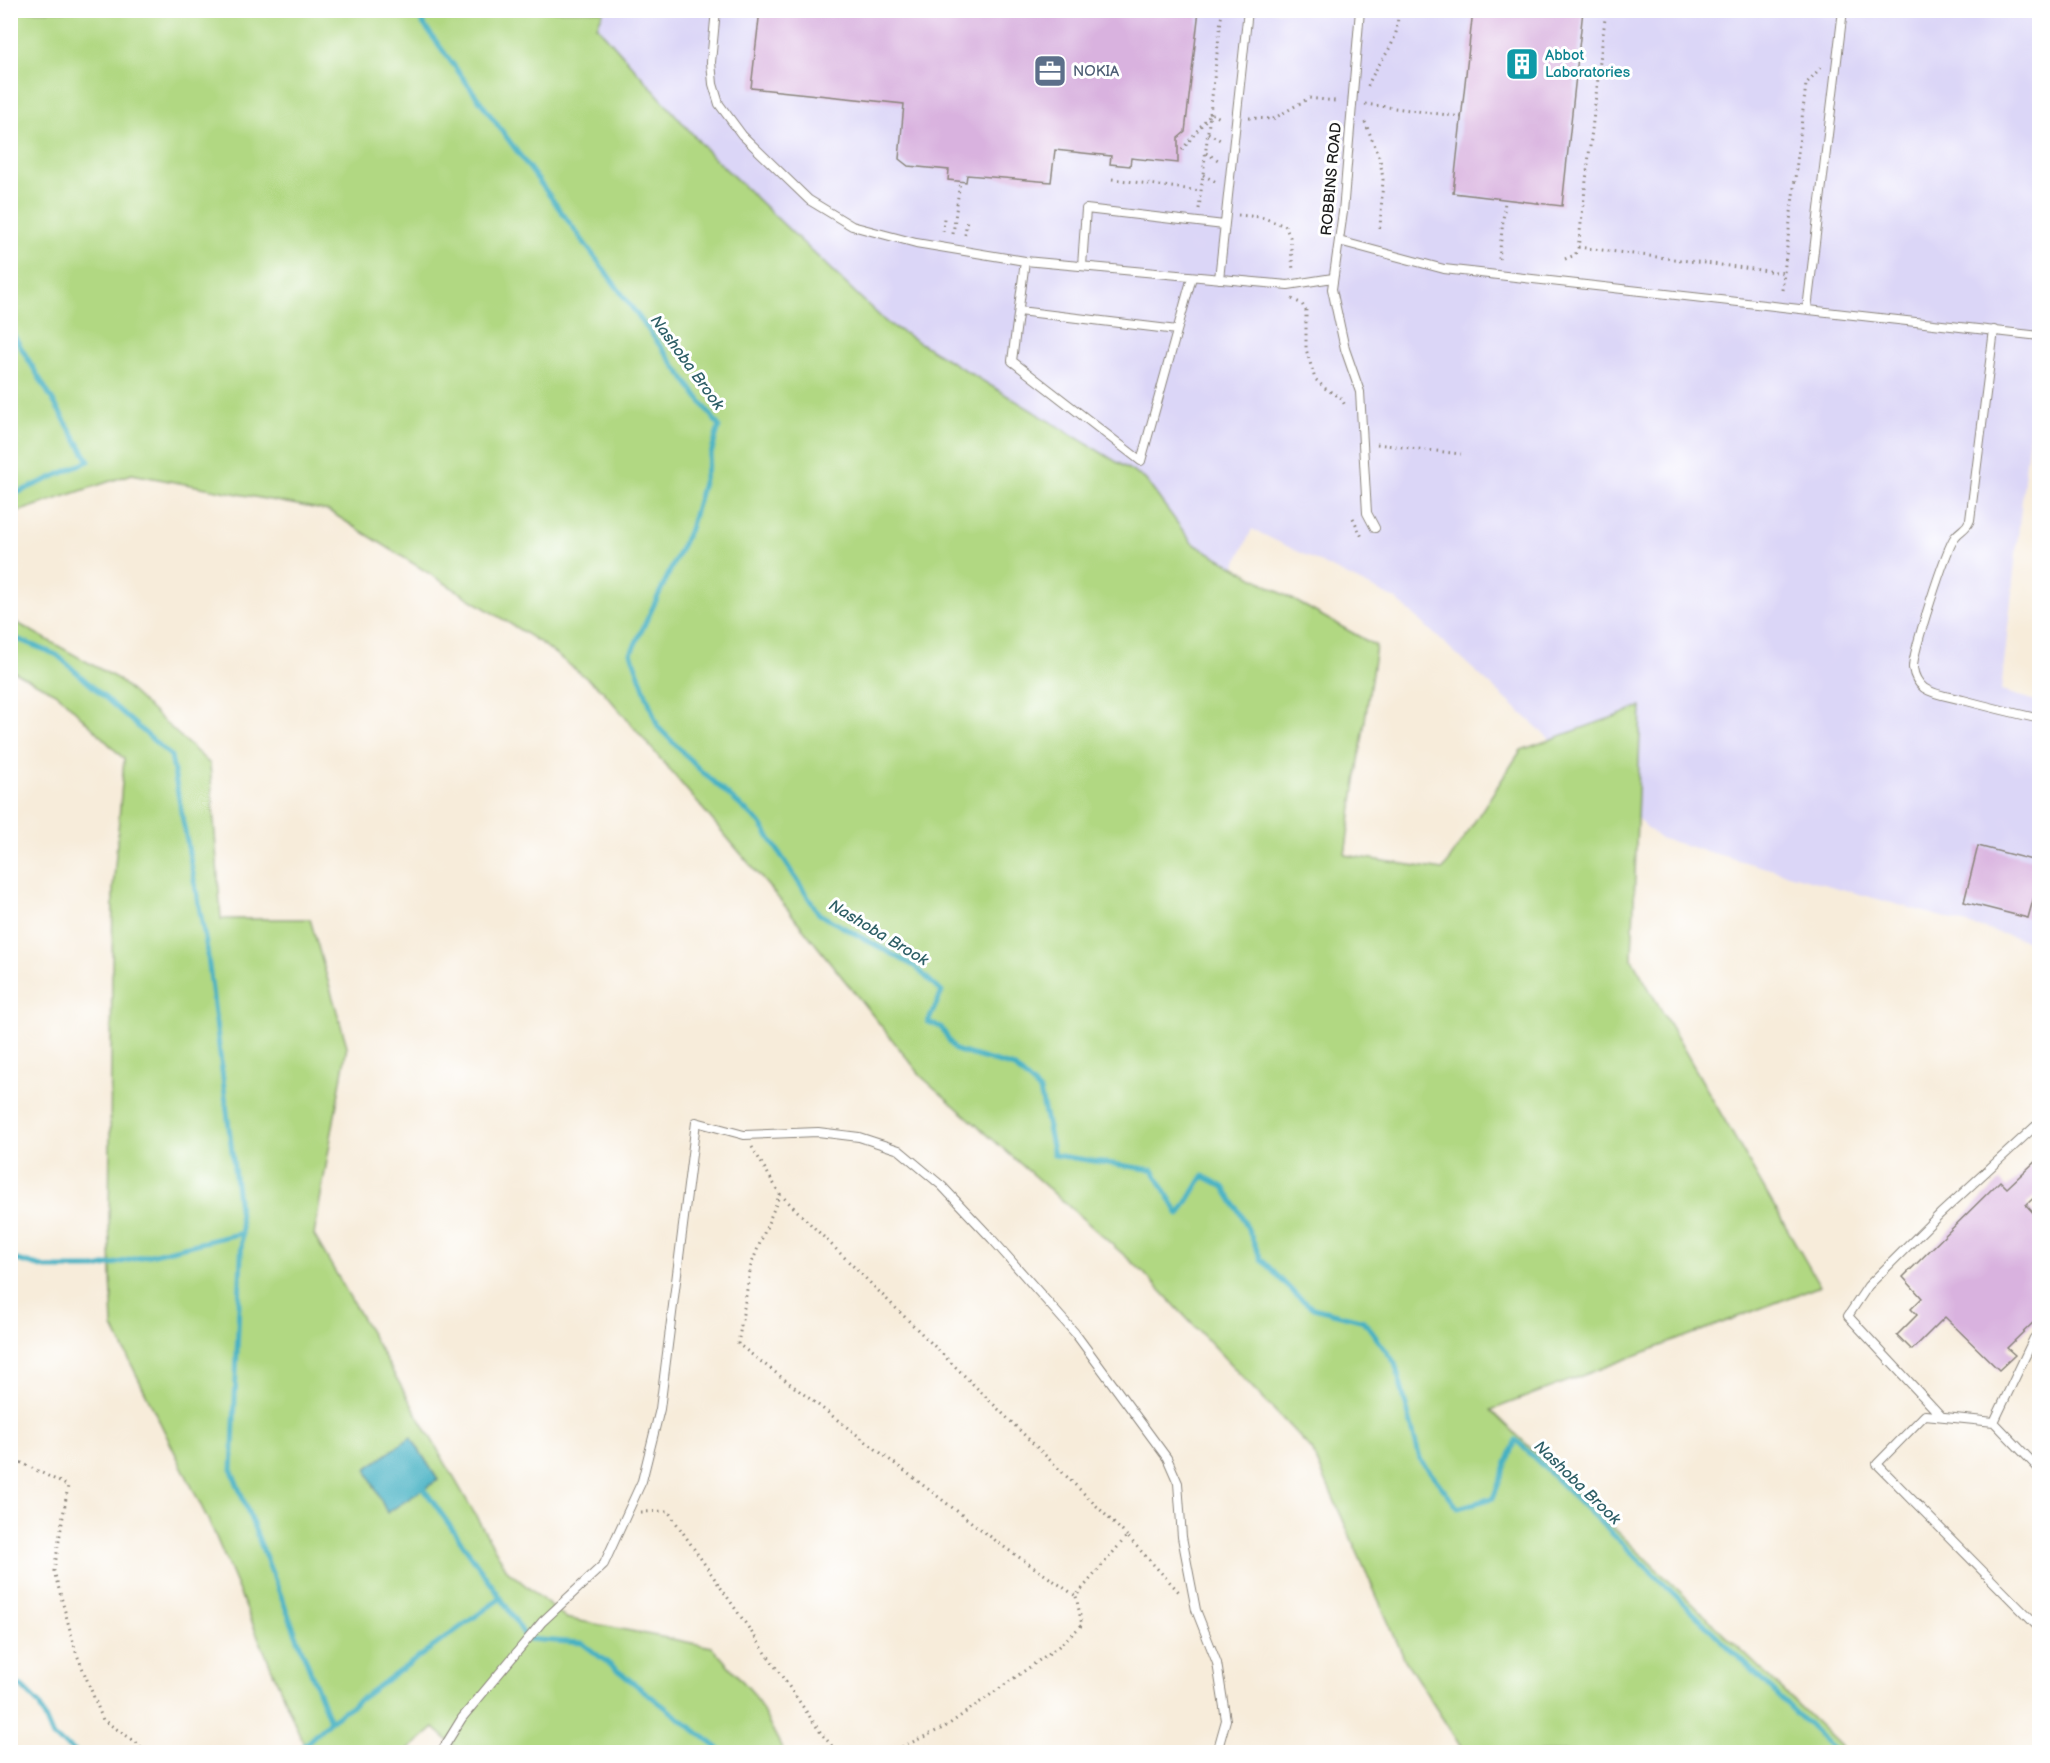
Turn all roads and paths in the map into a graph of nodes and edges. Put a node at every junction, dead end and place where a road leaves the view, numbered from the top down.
1 (716, 10) edge
2 (1222, 10) edge
3 (1248, 10) edge
4 (1360, 10) edge
5 (1397, 10) edge
6 (1606, 10) edge
7 (1843, 10) edge
8 (1824, 61) dead end
9 (1367, 90) dead end
10 (1366, 97) dead end
11 (1335, 101) dead end
12 (1365, 104) junction
13 (1365, 111) dead end
14 (1211, 112) junction
15 (1462, 117) dead end
16 (1249, 118) dead end
17 (1364, 118) dead end
18 (1226, 121) dead end
19 (1208, 133) junction
20 (1224, 142) dead end
21 (1182, 150) dead end
22 (1206, 153) junction
23 (1222, 162) dead end
24 (1203, 175) junction
25 (1112, 179) dead end
26 (960, 181) dead end
27 (1220, 184) dead end
28 (1201, 191) junction
29 (1505, 201) dead end
30 (1199, 211) dead end
31 (1238, 215) dead end
32 (944, 218) dead end
33 (967, 219) dead end
34 (1224, 225) junction
35 (1380, 228) dead end
36 (943, 232) dead end
37 (953, 234) dead end
38 (965, 234) dead end
39 (1339, 241) junction
40 (1578, 247) junction
41 (1499, 259) dead end
42 (1565, 259) dead end
43 (1025, 261) junction
44 (1082, 266) junction
45 (1293, 271) dead end
46 (1784, 273) junction
47 (1192, 276) junction
48 (1333, 278) junction
49 (1219, 279) junction
50 (1782, 290) dead end
51 (1290, 298) dead end
52 (1807, 309) junction
53 (1018, 311) junction
54 (1177, 330) junction
55 (1994, 330) junction
56 (2040, 336) edge
57 (1346, 414) dead end
58 (1372, 444) dead end
59 (1461, 454) dead end
60 (1353, 510) dead end
61 (1375, 528) dead end
62 (1362, 537) dead end
63 (2040, 719) edge
64 (2040, 1122) edge
65 (744, 1135) junction
66 (780, 1194) junction
67 (2040, 1332) edge
68 (1941, 1416) junction
69 (1994, 1422) junction
70 (10, 1457) edge
71 (2040, 1470) edge
72 (627, 1513) junction
73 (1127, 1536) junction
74 (1076, 1596) junction
75 (1196, 1610) junction
76 (2040, 1629) edge
77 (144, 1752) edge
78 (441, 1752) edge
79 (837, 1752) edge
80 (891, 1752) edge
81 (1217, 1752) edge

1 - 43 lane
2 - 14 path
3 - 34 lane
4 - 39 lane, ROBBINS ROAD
5 - 9 path
6 - 40 path
7 - 52 lane
8 - 46 path
10 - 12 path
11 - 16 path
12 - 13 path
12 - 15 path
14 - 18 path
14 - 19 path
14 - 21 path
17 - 35 path
19 - 20 path
19 - 22 path
22 - 23 path
22 - 24 path
24 - 27 path
24 - 28 path
25 - 28 path
26 - 37 path
28 - 30 path
29 - 41 path
31 - 45 path
32 - 36 path
33 - 38 path
34 - 44 lane
34 - 49 lane
39 - 48 lane, ROBBINS ROAD
39 - 52 lane
40 - 42 path
40 - 46 path
43 - 44 lane
43 - 53 lane
44 - 47 lane
46 - 50 path
47 - 49 lane
47 - 54 lane
48 - 49 lane
48 - 61 lane, ROBBINS ROAD
51 - 57 path
52 - 55 lane
53 - 54 lane
53 - 54 lane
55 - 56 lane
55 - 63 lane
58 - 59 path
60 - 62 path
64 - 68 lane
65 - 66 path
65 - 72 lane
65 - 75 lane
66 - 73 path
66 - 74 path
67 - 69 lane
68 - 69 lane
68 - 76 lane
69 - 71 lane
70 - 77 path
72 - 78 lane
72 - 79 path
73 - 74 path
73 - 75 path
74 - 80 path
75 - 81 lane

